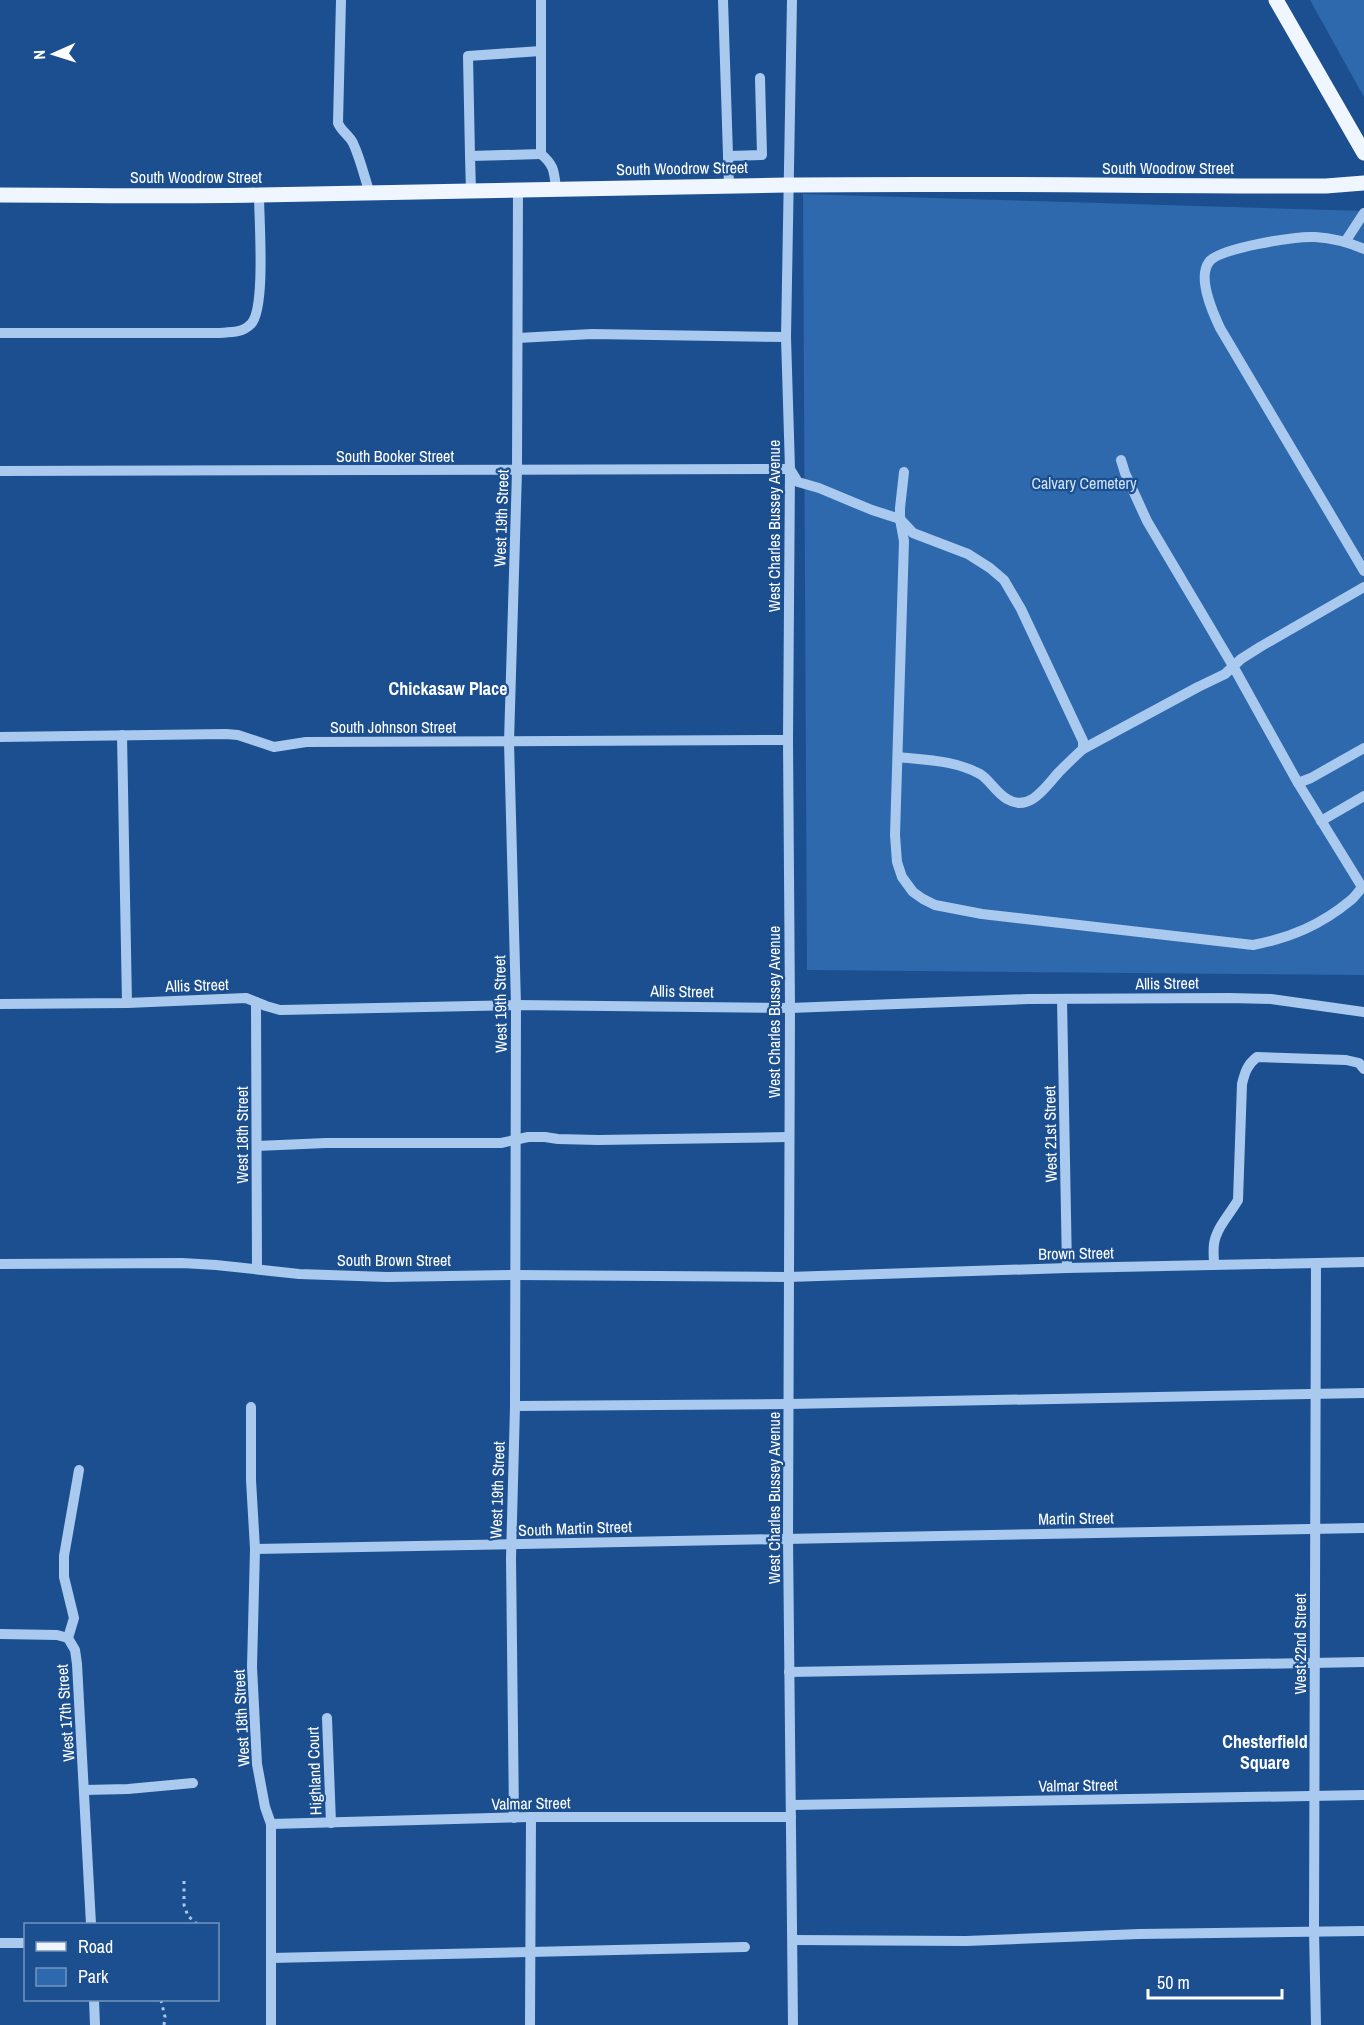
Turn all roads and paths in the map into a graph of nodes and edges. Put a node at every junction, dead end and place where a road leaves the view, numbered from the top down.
1 (341, 0) edge
2 (541, 0) edge
3 (723, 0) edge
4 (792, 0) edge
5 (1276, 0) edge
6 (541, 51) junction
7 (760, 78) dead end
8 (1364, 153) edge
9 (542, 154) junction
10 (470, 156) junction
11 (728, 156) junction
12 (1364, 183) edge
13 (788, 185) junction
14 (729, 186) junction
15 (556, 188) junction
16 (518, 190) junction
17 (369, 191) junction
18 (471, 191) junction
19 (0, 195) edge
20 (259, 195) junction
21 (1364, 213) edge
22 (1345, 242) junction
23 (1364, 249) edge
24 (0, 333) edge
25 (786, 337) junction
26 (518, 338) junction
27 (1121, 460) dead end
28 (790, 469) junction
29 (0, 471) edge
30 (517, 471) junction
31 (904, 472) dead end
32 (900, 519) junction
33 (1364, 571) edge
34 (1364, 587) edge
35 (1233, 666) junction
36 (122, 735) junction
37 (0, 737) edge
38 (788, 740) junction
39 (509, 742) junction
40 (1364, 748) edge
41 (1083, 749) junction
42 (898, 757) junction
43 (1298, 783) junction
44 (1364, 796) edge
45 (1321, 821) junction
46 (1363, 887) edge
47 (1062, 999) junction
48 (256, 1002) junction
49 (127, 1003) junction
50 (0, 1004) edge
51 (516, 1005) junction
52 (790, 1008) junction
53 (1364, 1012) edge
54 (1364, 1069) edge
55 (789, 1137) junction
56 (516, 1140) junction
57 (257, 1146) junction
58 (1364, 1262) edge
59 (1316, 1263) junction
60 (0, 1264) edge
61 (1214, 1265) junction
62 (1067, 1268) junction
63 (257, 1269) junction
64 (515, 1275) junction
65 (788, 1277) junction
66 (1364, 1393) edge
67 (1316, 1394) junction
68 (789, 1404) junction
69 (515, 1406) junction
70 (251, 1407) dead end
71 (79, 1470) dead end
72 (1316, 1528) junction
73 (1364, 1528) edge
74 (788, 1538) junction
75 (511, 1545) junction
76 (255, 1549) junction
77 (0, 1634) edge
78 (68, 1638) junction
79 (1315, 1662) junction
80 (1364, 1662) edge
81 (789, 1672) junction
82 (327, 1718) dead end
83 (193, 1783) dead end
84 (84, 1790) junction
85 (1364, 1795) edge
86 (1315, 1796) junction
87 (792, 1805) junction
88 (531, 1817) junction
89 (791, 1817) junction
90 (514, 1818) junction
91 (331, 1823) junction
92 (271, 1824) junction
93 (184, 1881) dead end
94 (91, 1923) edge
95 (196, 1923) edge
96 (1314, 1931) junction
97 (1364, 1931) edge
98 (793, 1940) junction
99 (0, 1943) edge
100 (24, 1943) edge
101 (745, 1947) dead end
102 (531, 1951) junction
103 (271, 1958) junction
104 (94, 2001) edge
105 (161, 2001) edge
106 (95, 2025) edge
107 (164, 2025) edge
108 (272, 2025) edge
109 (530, 2025) edge
110 (793, 2025) edge
111 (1316, 2025) edge

1 - 17 street
2 - 6 street
3 - 11 street
4 - 13 street, West Charles Bussey Avenue
5 - 8 main road
6 - 9 street
6 - 10 street
7 - 11 street
9 - 10 street
9 - 15 street
10 - 18 street
11 - 14 street
12 - 13 main road, South Woodrow Street
13 - 14 main road, South Woodrow Street
13 - 25 street, West Charles Bussey Avenue
14 - 15 main road, South Woodrow Street
15 - 16 main road, South Woodrow Street
16 - 18 main road, South Woodrow Street
16 - 26 street, West 19th Street
17 - 18 main road, South Woodrow Street
17 - 20 main road, South Woodrow Street
19 - 20 main road, South Woodrow Street
20 - 24 street
21 - 22 street
22 - 23 street
22 - 33 street
25 - 26 street
25 - 28 street, West Charles Bussey Avenue
26 - 30 street, West 19th Street
27 - 35 street
28 - 30 street, South Booker Street
28 - 32 street
28 - 38 street, West Charles Bussey Avenue
29 - 30 street, South Booker Street
30 - 39 street, West 19th Street
31 - 32 street
32 - 41 street
32 - 42 street
34 - 35 street
35 - 41 street
35 - 43 street
36 - 37 street, South Johnson Street
36 - 39 street, South Johnson Street
36 - 49 street
38 - 39 street, South Johnson Street
38 - 52 street, West Charles Bussey Avenue
39 - 51 street, West 19th Street
40 - 43 street
41 - 42 street
42 - 46 street
43 - 45 street
44 - 45 street
45 - 46 street
47 - 52 street, Allis Street
47 - 53 street, Allis Street
47 - 62 street, West 21st Street
48 - 49 street, Allis Street
48 - 51 street, Allis Street
48 - 57 street, West 18th Street
49 - 50 street, Allis Street
51 - 52 street, Allis Street
51 - 56 street, West 19th Street
52 - 55 street, West Charles Bussey Avenue
54 - 61 street
55 - 56 street
55 - 65 street, West Charles Bussey Avenue
56 - 57 street
56 - 64 street, West 19th Street
57 - 63 street, West 18th Street
58 - 59 street, Brown Street
59 - 61 street, Brown Street
59 - 67 street, West 22nd Street
60 - 63 street, South Brown Street
61 - 62 street, Brown Street
62 - 65 street, Brown Street
63 - 64 street, South Brown Street
64 - 65 street, South Brown Street
64 - 69 street, West 19th Street
65 - 68 street, West Charles Bussey Avenue
66 - 67 street
67 - 68 street
67 - 72 street, West 22nd Street
68 - 69 street
68 - 74 street, West Charles Bussey Avenue
69 - 75 street, West 19th Street
70 - 76 street, West 18th Street
71 - 78 street, West 17th Street
72 - 73 street, Martin Street
72 - 74 street, Martin Street
72 - 79 street, West 22nd Street
74 - 75 street, South Martin Street
74 - 81 street, West Charles Bussey Avenue
75 - 76 street, South Martin Street
75 - 90 street, West 19th Street
76 - 92 street, West 18th Street
77 - 78 street
78 - 84 street, West 17th Street
79 - 80 street
79 - 81 street
79 - 86 street, West 22nd Street
81 - 87 street, West Charles Bussey Avenue
82 - 91 street, Highland Court
83 - 84 street
84 - 94 street, West 17th Street
85 - 86 street, Valmar Street
86 - 87 street, Valmar Street
86 - 96 street, West 22nd Street
87 - 89 street, West Charles Bussey Avenue
88 - 89 street, Valmar Street
88 - 90 street, Valmar Street
88 - 102 street
89 - 98 street, West Charles Bussey Avenue
90 - 91 street, Valmar Street
91 - 92 street, Valmar Street
92 - 103 street, West 18th Street
93 - 95 path
96 - 97 street
96 - 98 street
96 - 111 street, West 22nd Street
98 - 110 street, West Charles Bussey Avenue
99 - 100 street
101 - 102 street
102 - 103 street
102 - 109 street
103 - 108 street, West 18th Street
104 - 106 street
105 - 107 path

